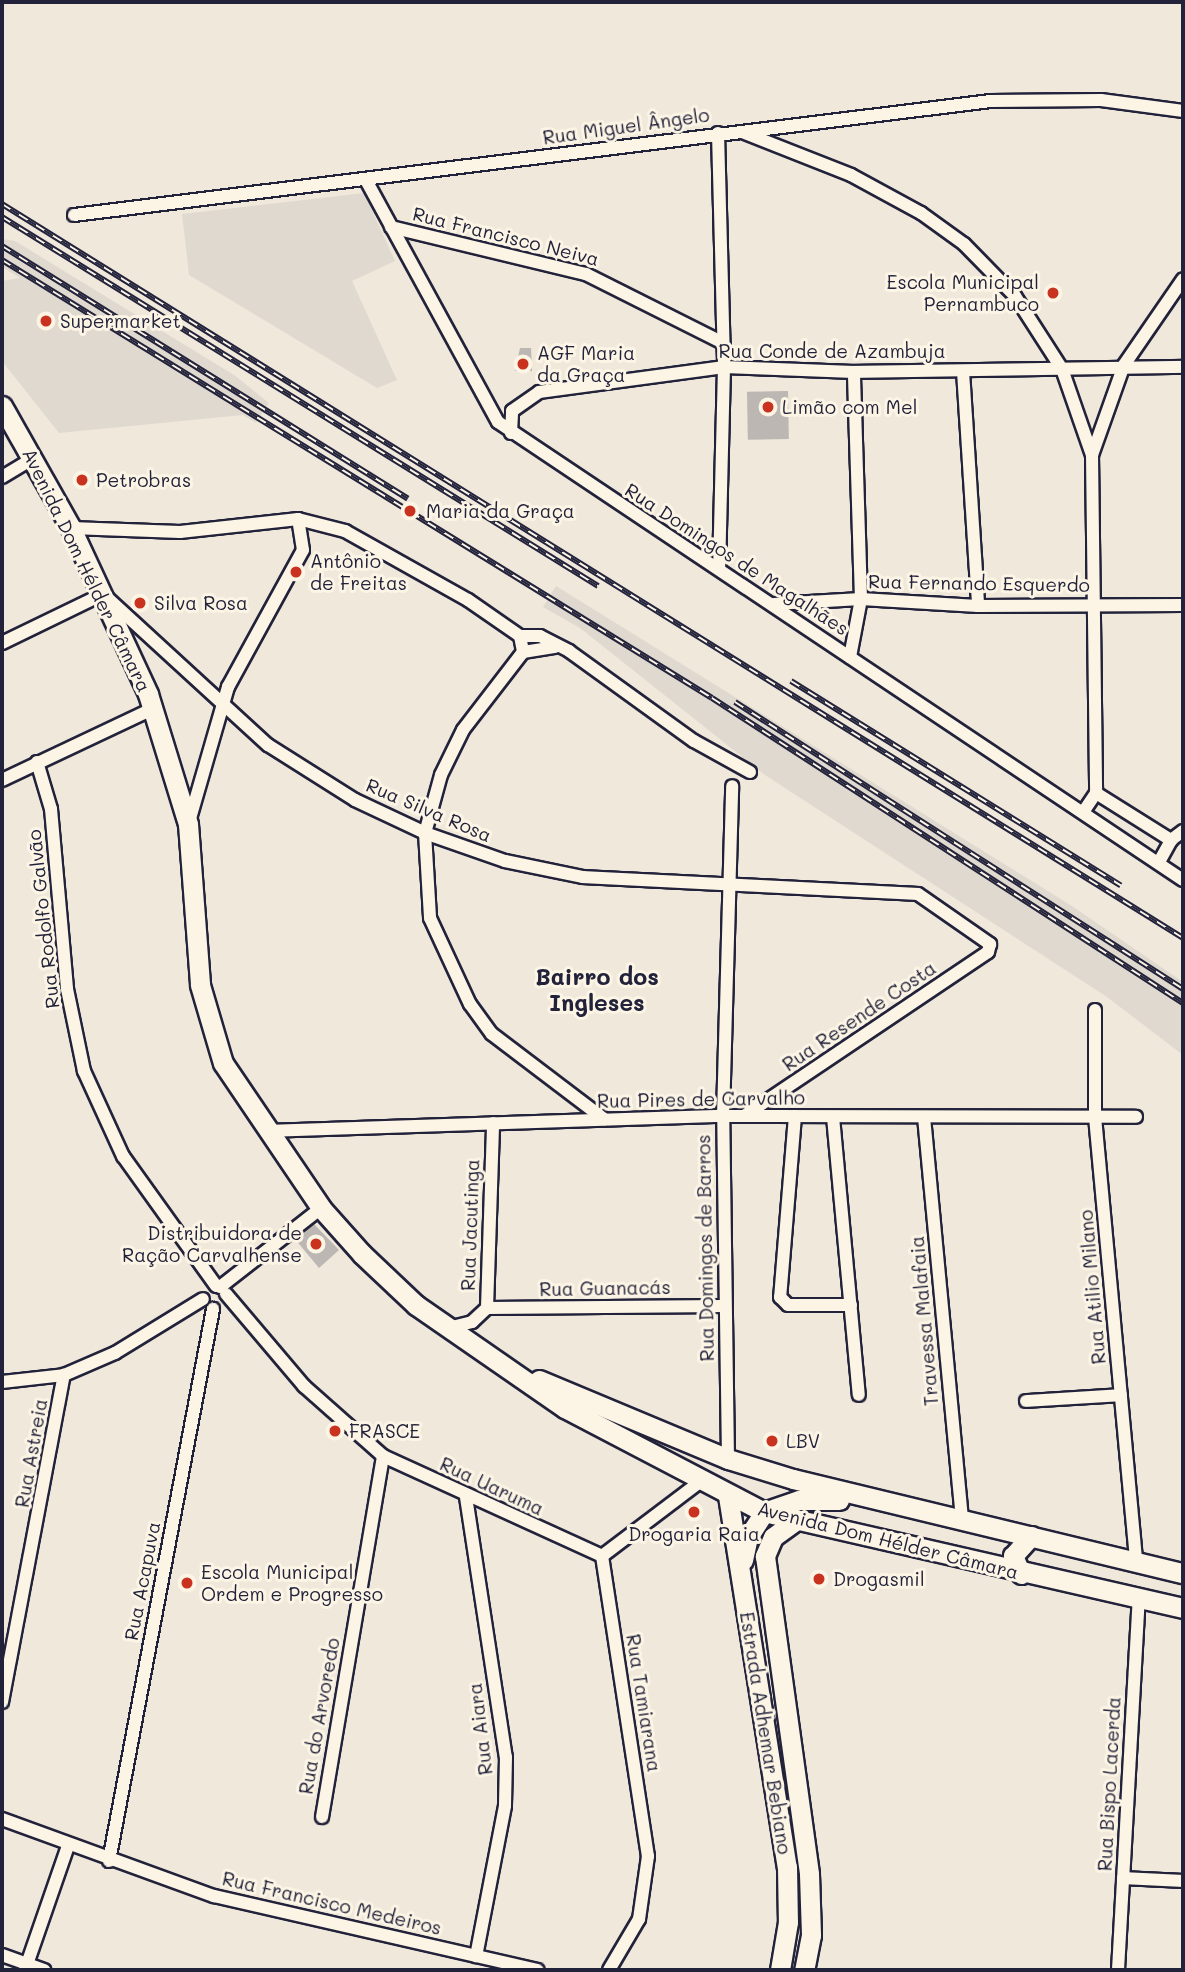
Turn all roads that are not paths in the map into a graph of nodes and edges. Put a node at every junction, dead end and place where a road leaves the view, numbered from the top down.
1 (1183, 111) edge
2 (739, 131) junction
3 (718, 133) junction
4 (367, 182) junction
5 (74, 215) dead end
6 (391, 227) junction
7 (1183, 279) edge
8 (723, 343) junction
9 (1124, 365) junction
10 (1183, 367) edge
11 (724, 368) junction
12 (1062, 369) junction
13 (963, 371) junction
14 (854, 372) junction
15 (2, 406) edge
16 (511, 433) junction
17 (1092, 455) junction
18 (34, 458) junction
19 (2, 477) edge
20 (298, 519) junction
21 (71, 528) junction
22 (719, 569) junction
23 (103, 594) junction
24 (861, 598) junction
25 (774, 604) junction
26 (1093, 605) junction
27 (1183, 605) edge
28 (978, 606) junction
29 (520, 636) junction
30 (2, 643) edge
31 (569, 650) junction
32 (523, 652) junction
33 (850, 657) junction
34 (222, 707) junction
35 (152, 709) junction
36 (37, 762) junction
37 (750, 772) dead end
38 (2, 780) edge
39 (732, 786) dead end
40 (1096, 793) junction
41 (1084, 811) junction
42 (188, 824) junction
43 (1183, 831) edge
44 (425, 833) junction
45 (1171, 840) junction
46 (1158, 862) junction
47 (1183, 880) edge
48 (730, 887) junction
49 (990, 944) joint
50 (1095, 1010) dead end
51 (723, 1116) junction
52 (744, 1116) junction
53 (795, 1116) junction
54 (833, 1117) junction
55 (924, 1117) junction
56 (1095, 1117) junction
57 (1136, 1117) dead end
58 (604, 1119) junction
59 (493, 1123) junction
60 (266, 1131) junction
61 (321, 1208) junction
62 (220, 1289) junction
63 (203, 1299) junction
64 (851, 1305) junction
65 (724, 1306) junction
66 (487, 1308) junction
67 (213, 1310) junction
68 (472, 1322) junction
69 (448, 1328) junction
70 (471, 1344) junction
71 (511, 1369) junction
72 (64, 1375) junction
73 (2, 1382) edge
74 (859, 1395) dead end
75 (1121, 1395) junction
76 (1026, 1401) dead end
77 (383, 1456) junction
78 (727, 1459) junction
79 (701, 1481) junction
80 (728, 1496) junction
81 (466, 1497) junction
82 (764, 1512) junction
83 (921, 1512) junction
84 (795, 1521) junction
85 (962, 1521) junction
86 (1031, 1536) junction
87 (602, 1556) junction
88 (1136, 1561) junction
89 (741, 1567) junction
90 (1163, 1567) junction
91 (1183, 1567) edge
92 (1183, 1573) edge
93 (1021, 1574) junction
94 (1139, 1600) junction
95 (1180, 1606) edge
96 (2, 1702) edge
97 (321, 1817) dead end
98 (2, 1819) edge
99 (68, 1846) junction
100 (109, 1861) junction
101 (1123, 1878) junction
102 (1183, 1881) edge
103 (2, 1955) edge
104 (476, 1956) junction
105 (26, 1968) edge
106 (44, 1970) edge
107 (538, 1970) edge
108 (609, 1970) edge
109 (780, 1970) edge
110 (804, 1970) edge
111 (1118, 1970) edge

1 - 2 street, Rua Miguel Ângelo
2 - 3 street, Rua Miguel Ângelo
2 - 12 street
3 - 4 street, Rua Miguel Ângelo
3 - 8 street
4 - 5 street, Rua Miguel Ângelo
4 - 6 street, Rua Domingos de Magalhães
6 - 8 street, Rua Francisco Neiva
6 - 16 street, Rua Domingos de Magalhães
7 - 9 street
8 - 11 street
9 - 10 street, Rua Conde de Azambuja
9 - 12 street, Rua Conde de Azambuja
9 - 17 street
11 - 14 street, Rua Conde de Azambuja
11 - 16 street, Rua Conde de Azambuja
11 - 22 street
12 - 13 street, Rua Conde de Azambuja
12 - 17 street
13 - 14 street, Rua Conde de Azambuja
13 - 28 street
14 - 24 street
15 - 18 main road, Avenida Dom Hélder Câmara
16 - 22 street, Rua Domingos de Magalhães
17 - 26 street
18 - 19 street
18 - 21 main road, Avenida Dom Hélder Câmara
20 - 21 street
20 - 29 street
20 - 34 street
21 - 23 main road, Avenida Dom Hélder Câmara
22 - 25 street, Rua Domingos de Magalhães
23 - 30 street
23 - 34 street, Rua Silva Rosa
23 - 35 main road, Avenida Dom Hélder Câmara
24 - 25 street, Rua Fernando Esquerdo
24 - 28 street, Rua Fernando Esquerdo
24 - 33 street
25 - 33 street, Rua Domingos de Magalhães
26 - 27 street, Rua Fernando Esquerdo
26 - 28 street, Rua Fernando Esquerdo
26 - 40 street
29 - 31 street
29 - 32 street
31 - 32 street
31 - 37 street
32 - 44 street
33 - 41 street, Rua Domingos de Magalhães
34 - 42 street
34 - 44 street, Rua Silva Rosa
35 - 36 street
35 - 42 main road, Avenida Dom Hélder Câmara
36 - 38 street
36 - 62 street, Rua Rodolfo Galvão
39 - 48 street, Rua Domingos de Barros
40 - 41 street
40 - 45 street
41 - 46 street, Rua Domingos de Magalhães
42 - 60 main road, Avenida Dom Hélder Câmara
43 - 45 street
44 - 48 street, Rua Silva Rosa
44 - 58 street
45 - 46 street
46 - 47 street, Rua Domingos de Magalhães
48 - 49 street, Rua Silva Rosa
48 - 51 street, Rua Domingos de Barros
49 - 52 street, Rua Resende Costa
50 - 56 street, Rua Atilio Milano
51 - 52 street, Rua Pires de Carvalho
51 - 58 street, Rua Pires de Carvalho
51 - 65 street, Rua Domingos de Barros
52 - 53 street, Rua Pires de Carvalho
53 - 54 street, Rua Pires de Carvalho
53 - 64 street
54 - 55 street, Rua Pires de Carvalho
54 - 64 street
55 - 56 street, Rua Pires de Carvalho
55 - 85 street, Travessa Malafaia
56 - 57 street, Rua Pires de Carvalho
56 - 75 street, Rua Atilio Milano
58 - 59 street, Rua Pires de Carvalho
59 - 60 street, Rua Pires de Carvalho
59 - 66 street, Rua Jacutinga
60 - 61 main road, Avenida Dom Hélder Câmara
61 - 62 street
61 - 69 main road, Avenida Dom Hélder Câmara
62 - 63 street
62 - 67 street
62 - 77 street, Rua Uaruma
63 - 67 street
63 - 72 street
64 - 74 street
65 - 66 street, Rua Guanacás
65 - 78 street, Rua Domingos de Barros
66 - 68 street, Rua Jacutinga
67 - 100 street, Rua Acapuva
68 - 69 street, Rua Jacutinga
68 - 70 street
69 - 70 main road, Avenida Dom Hélder Câmara
70 - 71 main road, Avenida Dom Hélder Câmara
71 - 78 main road, Avenida Dom Hélder Câmara
71 - 79 main road, Avenida Dom Hélder Câmara
72 - 73 street
72 - 96 street, Rua Astreia
75 - 76 street
75 - 88 street, Rua Atilio Milano
77 - 81 street, Rua Uaruma
77 - 97 street, Rua do Arvoredo
78 - 83 main road, Avenida Dom Hélder Câmara
79 - 80 main road, Avenida Dom Hélder Câmara
79 - 87 street
80 - 82 main road, Avenida Dom Hélder Câmara
80 - 89 main road, Estrada Adhemar Bebiano
81 - 87 street, Rua Uaruma
81 - 104 street, Rua Aiara
82 - 83 main road
82 - 84 main road, Avenida Dom Hélder Câmara
82 - 89 main road
83 - 85 main road, Avenida Dom Hélder Câmara
84 - 93 main road, Avenida Dom Hélder Câmara
84 - 110 main road, Estrada Adhemar Bebiano
85 - 86 main road, Avenida Dom Hélder Câmara
86 - 88 main road, Avenida Dom Hélder Câmara
86 - 93 main road
87 - 108 street, Rua Tamiarana
88 - 90 main road, Avenida Dom Hélder Câmara
89 - 109 main road, Estrada Adhemar Bebiano
90 - 91 main road, Avenida Dom Hélder Câmara
90 - 92 main road, Avenida Dom Hélder Câmara
93 - 94 main road, Avenida Dom Hélder Câmara
94 - 95 main road, Avenida Dom Hélder Câmara
94 - 101 street, Rua Bispo Lacerda
98 - 99 street, Rua Francisco Medeiros
99 - 100 street, Rua Francisco Medeiros
99 - 105 street
100 - 104 street, Rua Francisco Medeiros
101 - 102 street
101 - 111 street, Rua Bispo Lacerda
103 - 105 street
104 - 107 street, Rua Francisco Medeiros
105 - 106 street

